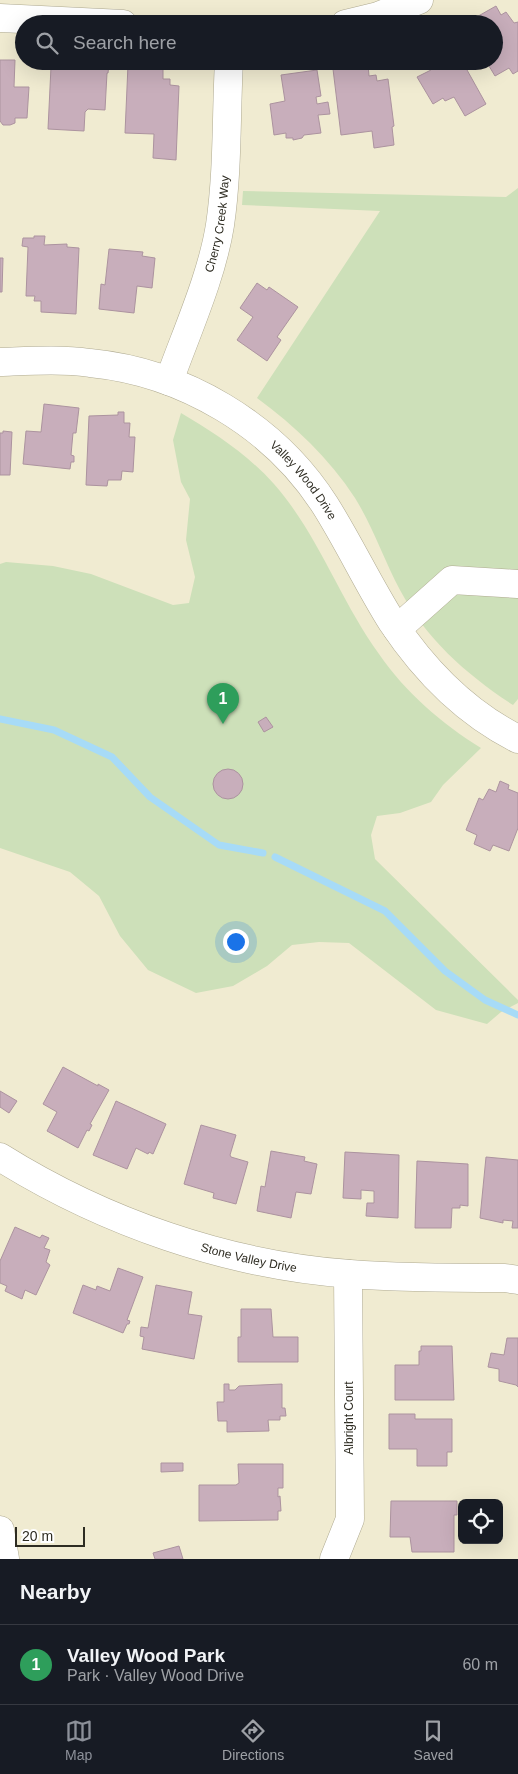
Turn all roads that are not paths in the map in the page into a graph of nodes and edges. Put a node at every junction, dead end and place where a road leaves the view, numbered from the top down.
1 (419, 0) edge
2 (381, 15) edge
3 (0, 18) edge
4 (15, 19) edge
5 (229, 70) edge
6 (0, 362) edge
7 (169, 381) junction
8 (518, 584) edge
9 (397, 629) junction
10 (518, 739) edge
11 (0, 1157) edge
12 (348, 1274) junction
13 (518, 1280) edge
14 (0, 1530) edge
15 (6, 1559) edge
16 (334, 1559) edge

1 - 2 street
3 - 4 street
5 - 7 street, Cherry Creek Way
6 - 7 street, Valley Wood Drive
7 - 9 street, Valley Wood Drive
8 - 9 street
9 - 10 street, Valley Wood Drive
11 - 12 street, Stone Valley Drive
12 - 13 street, Stone Valley Drive
12 - 16 street, Albright Court
14 - 15 street

